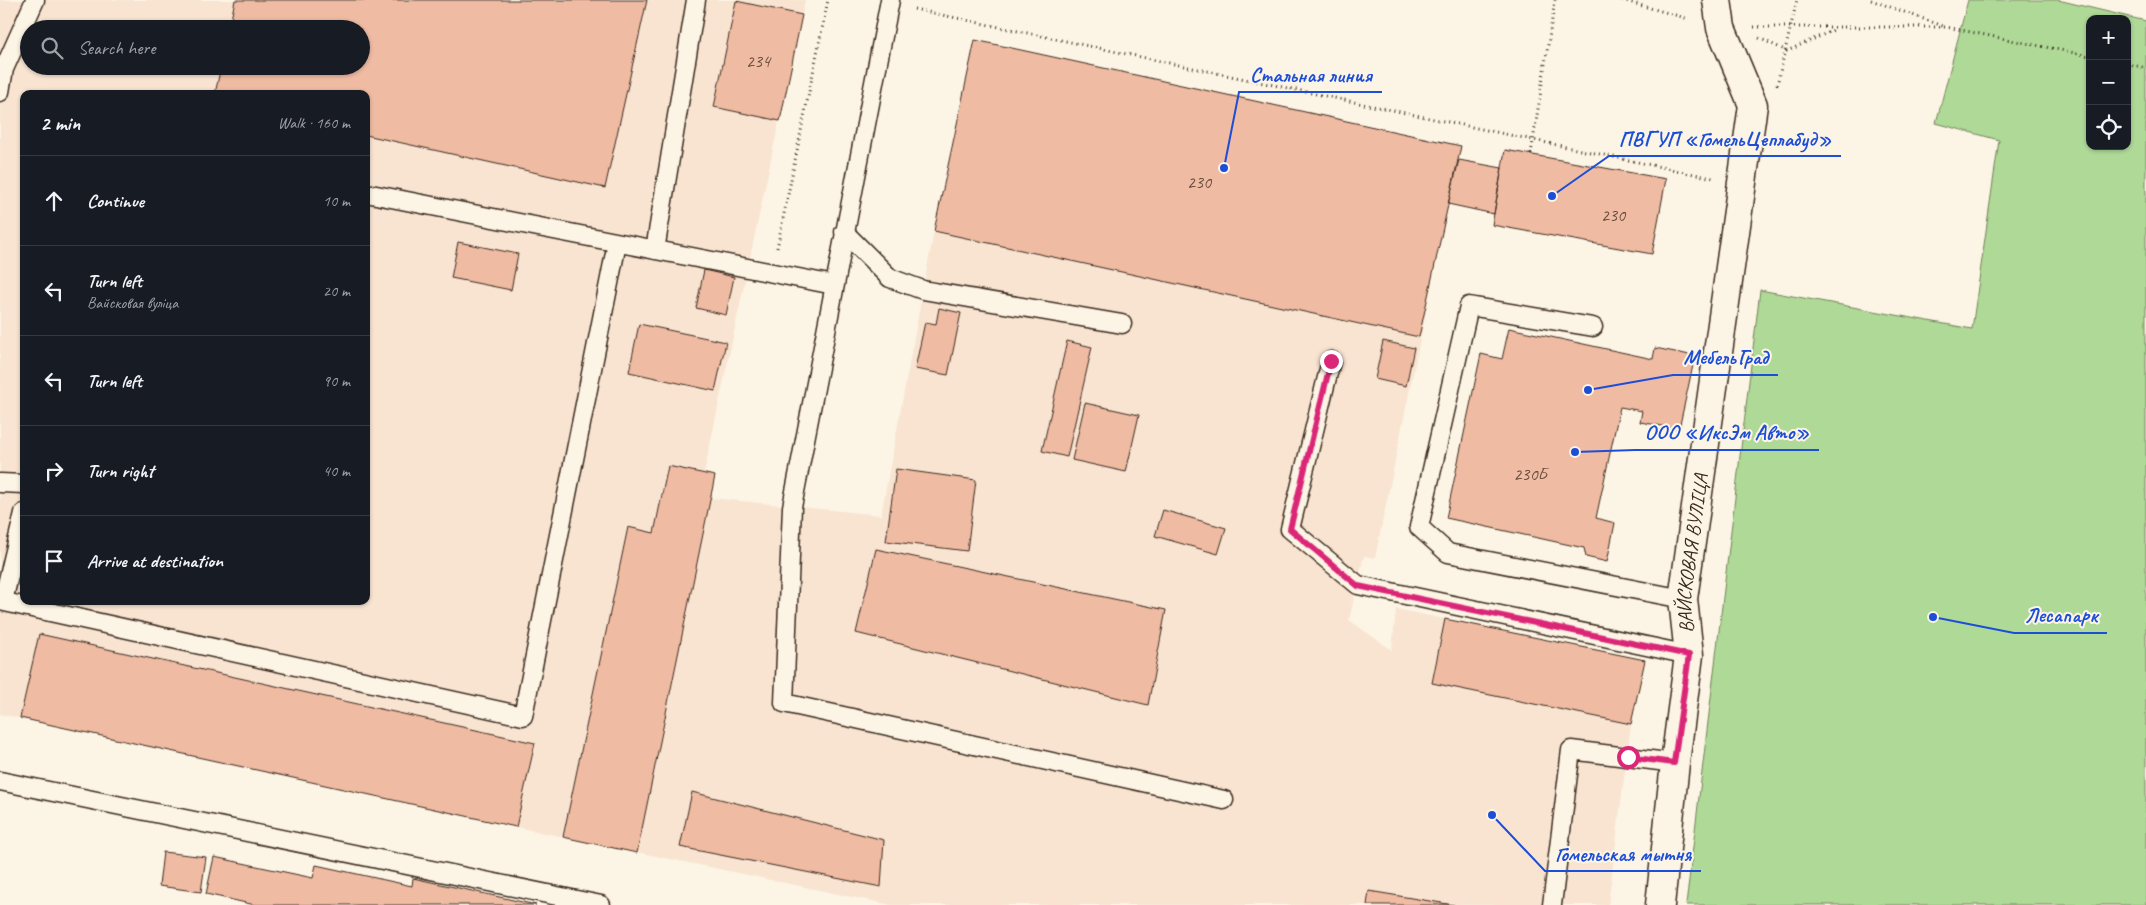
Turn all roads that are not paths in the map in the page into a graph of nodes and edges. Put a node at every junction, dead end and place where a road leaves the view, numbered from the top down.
1 (35, 0) edge
2 (696, 0) edge
3 (1717, 0) edge
4 (890, 2) edge
5 (25, 20) edge
6 (20, 31) edge
7 (2, 68) edge
8 (0, 92) edge
9 (370, 194) edge
10 (844, 232) junction
11 (616, 243) junction
12 (655, 250) junction
13 (834, 284) junction
14 (1122, 324) dead end
15 (1593, 327) dead end
16 (1331, 361) dead end
17 (0, 483) edge
18 (20, 484) edge
19 (20, 529) edge
20 (1683, 599) junction
21 (2, 601) edge
22 (20, 605) edge
23 (20, 605) edge
24 (1689, 655) junction
25 (1674, 763) junction
26 (0, 781) edge
27 (1224, 800) dead end
28 (601, 905) edge
29 (1552, 905) edge
30 (1660, 905) edge

1 - 5 lane
2 - 12 lane
3 - 20 street, ВАЙСКОВАЯ ВУЛІЦА
4 - 10 lane
6 - 7 lane
7 - 8 lane
9 - 11 lane
10 - 13 lane
10 - 14 lane
11 - 12 lane
11 - 22 lane
12 - 13 lane
13 - 27 lane
15 - 20 lane
16 - 24 lane
17 - 18 lane
19 - 21 lane
20 - 24 street, ВАЙСКОВАЯ ВУЛІЦА
21 - 23 lane
24 - 25 street, ВАЙСКОВАЯ ВУЛІЦА
25 - 29 lane
25 - 30 street, ВАЙСКОВАЯ ВУЛІЦА
26 - 28 lane

